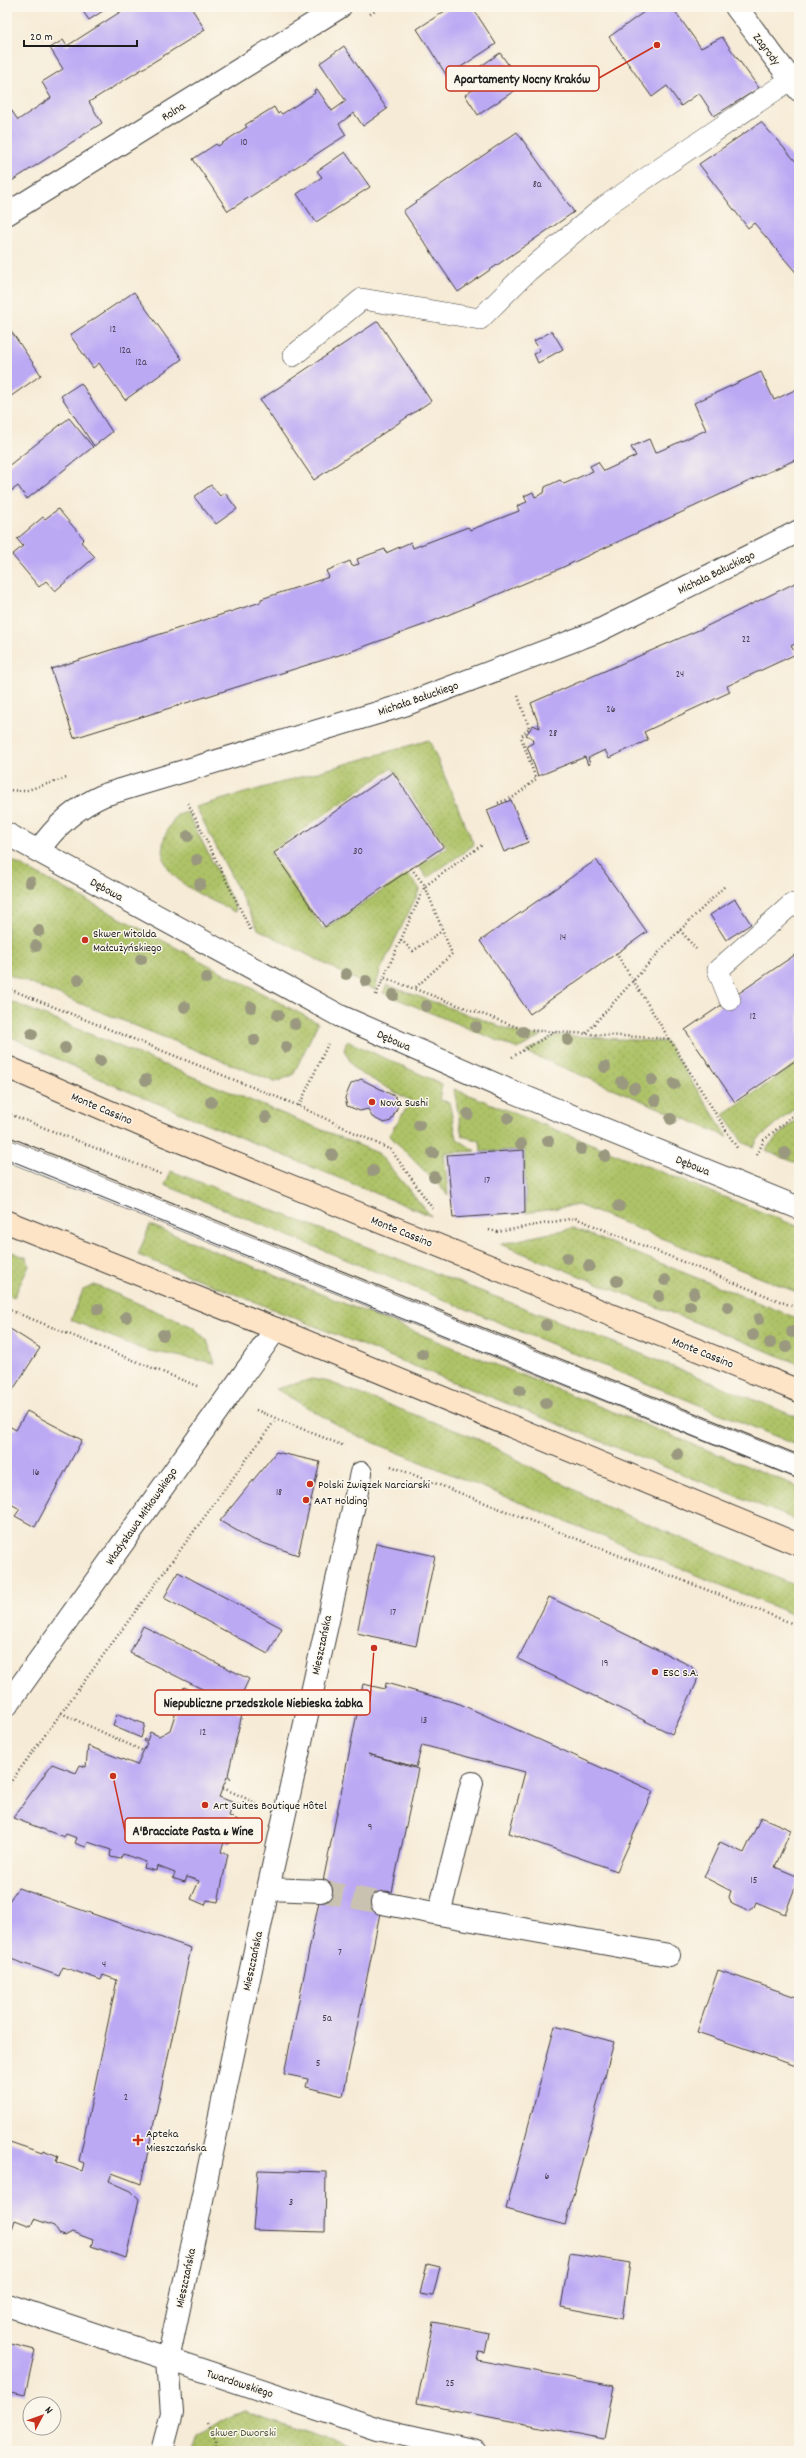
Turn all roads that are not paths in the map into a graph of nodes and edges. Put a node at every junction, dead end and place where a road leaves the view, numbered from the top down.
1 (340, 7) edge
2 (736, 7) edge
3 (795, 85) edge
4 (7, 214) edge
5 (293, 356) dead end
6 (799, 531) edge
7 (7, 834) edge
8 (39, 850) junction
9 (799, 906) edge
10 (730, 1000) dead end
11 (7, 1067) edge
12 (7, 1150) edge
13 (799, 1208) edge
14 (7, 1222) edge
15 (276, 1329) junction
16 (799, 1391) edge
17 (799, 1468) edge
18 (361, 1473) dead end
19 (799, 1545) edge
20 (7, 1705) edge
21 (472, 1782) dead end
22 (268, 1889) junction
23 (321, 1891) tunnel mouth
24 (382, 1903) tunnel mouth
25 (439, 1914) junction
26 (669, 1955) dead end
27 (7, 2305) edge
28 (168, 2360) junction
29 (162, 2451) edge
30 (476, 2451) edge

1 - 4 street, Rolna
2 - 3 street, Zagrody
3 - 5 lane
6 - 8 street, Michała Bałuckiego
7 - 8 street, Dębowa
8 - 13 street, Dębowa
9 - 10 lane
11 - 16 main road, Monte Cassino
12 - 17 lane
14 - 15 main road
15 - 19 main road
15 - 20 street, Władysława Mitkowskiego
18 - 22 street, Mieszczańska
21 - 25 street
22 - 23 street
22 - 28 street, Mieszczańska
24 - 25 street
25 - 26 street
27 - 28 street, Twardowskiego
28 - 29 street, Mieszczańska
28 - 30 street, Twardowskiego

